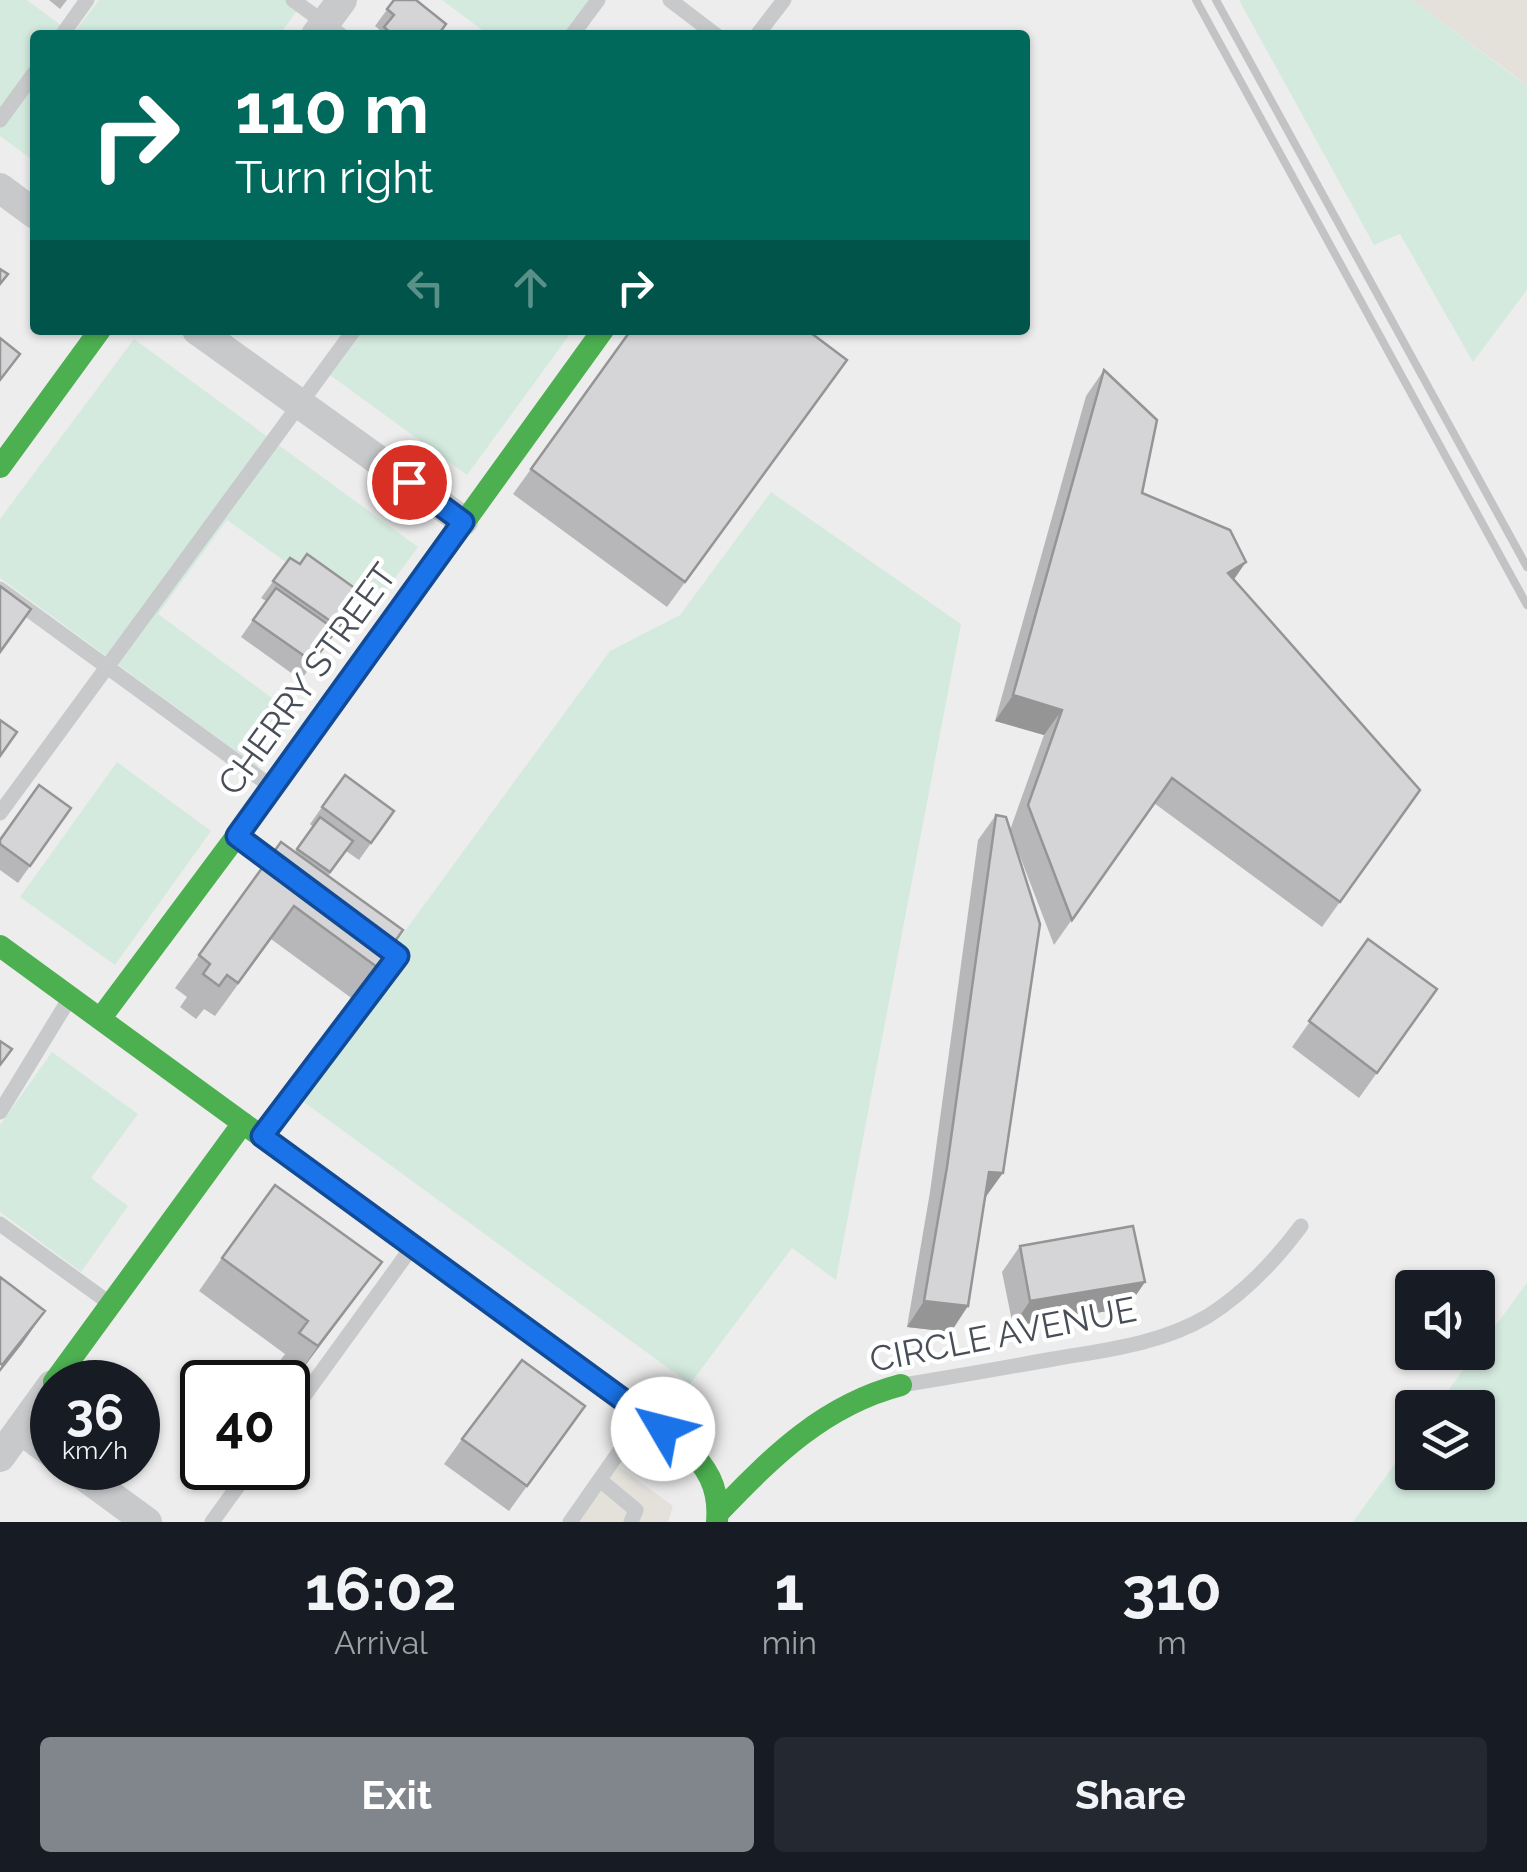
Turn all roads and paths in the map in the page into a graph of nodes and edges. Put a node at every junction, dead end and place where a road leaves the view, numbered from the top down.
1 (87, 0) edge
2 (293, 0) edge
3 (598, 0) edge
4 (670, 0) edge
5 (784, 0) edge
6 (331, 23) edge
7 (66, 30) edge
8 (576, 30) edge
9 (709, 30) edge
10 (761, 30) edge
11 (30, 79) edge
12 (0, 120) edge
13 (0, 188) edge
14 (30, 210) edge
15 (96, 335) edge
16 (203, 335) edge
17 (350, 335) edge
18 (599, 335) edge
19 (300, 403) junction
20 (0, 467) edge
21 (463, 522) junction
22 (0, 589) edge
23 (107, 667) junction
24 (272, 787) junction
25 (0, 814) edge
26 (237, 836) junction
27 (295, 880) edge
28 (368, 934) edge
29 (0, 946) edge
30 (70, 997) junction
31 (100, 1019) junction
32 (0, 1112) edge
33 (252, 1130) junction
34 (0, 1224) edge
35 (1301, 1226) dead end
36 (412, 1246) junction
37 (111, 1304) junction
38 (71, 1360) edge
39 (901, 1386) joint
40 (310, 1387) edge
41 (645, 1415) junction
42 (30, 1416) edge
43 (20, 1429) junction
44 (30, 1436) edge
45 (0, 1458) edge
46 (600, 1480) junction
47 (103, 1490) edge
48 (236, 1490) edge
49 (718, 1517) edge
50 (148, 1522) edge
51 (212, 1522) edge
52 (570, 1522) edge
53 (631, 1522) edge

1 - 7 lane
2 - 6 lane
3 - 8 lane
4 - 9 lane
5 - 10 lane
11 - 12 lane
13 - 14 street
15 - 20 street
16 - 19 street
17 - 19 lane
18 - 21 street, CHERRY STREET
19 - 21 street
19 - 23 lane
21 - 24 street, CHERRY STREET
22 - 23 lane
23 - 24 lane
23 - 25 lane
24 - 26 street, CHERRY STREET
26 - 27 lane
26 - 31 street, CHERRY STREET
28 - 33 lane
29 - 30 street
30 - 31 street
30 - 32 lane
31 - 33 street
33 - 36 street
33 - 37 street
34 - 37 lane
35 - 39 lane, CIRCLE AVENUE
36 - 40 lane
36 - 41 street
37 - 38 street
39 - 49 street, CIRCLE AVENUE
41 - 46 lane
41 - 49 street
42 - 43 street
43 - 44 street
43 - 45 street
46 - 52 lane
46 - 53 lane
47 - 50 street
48 - 51 lane

